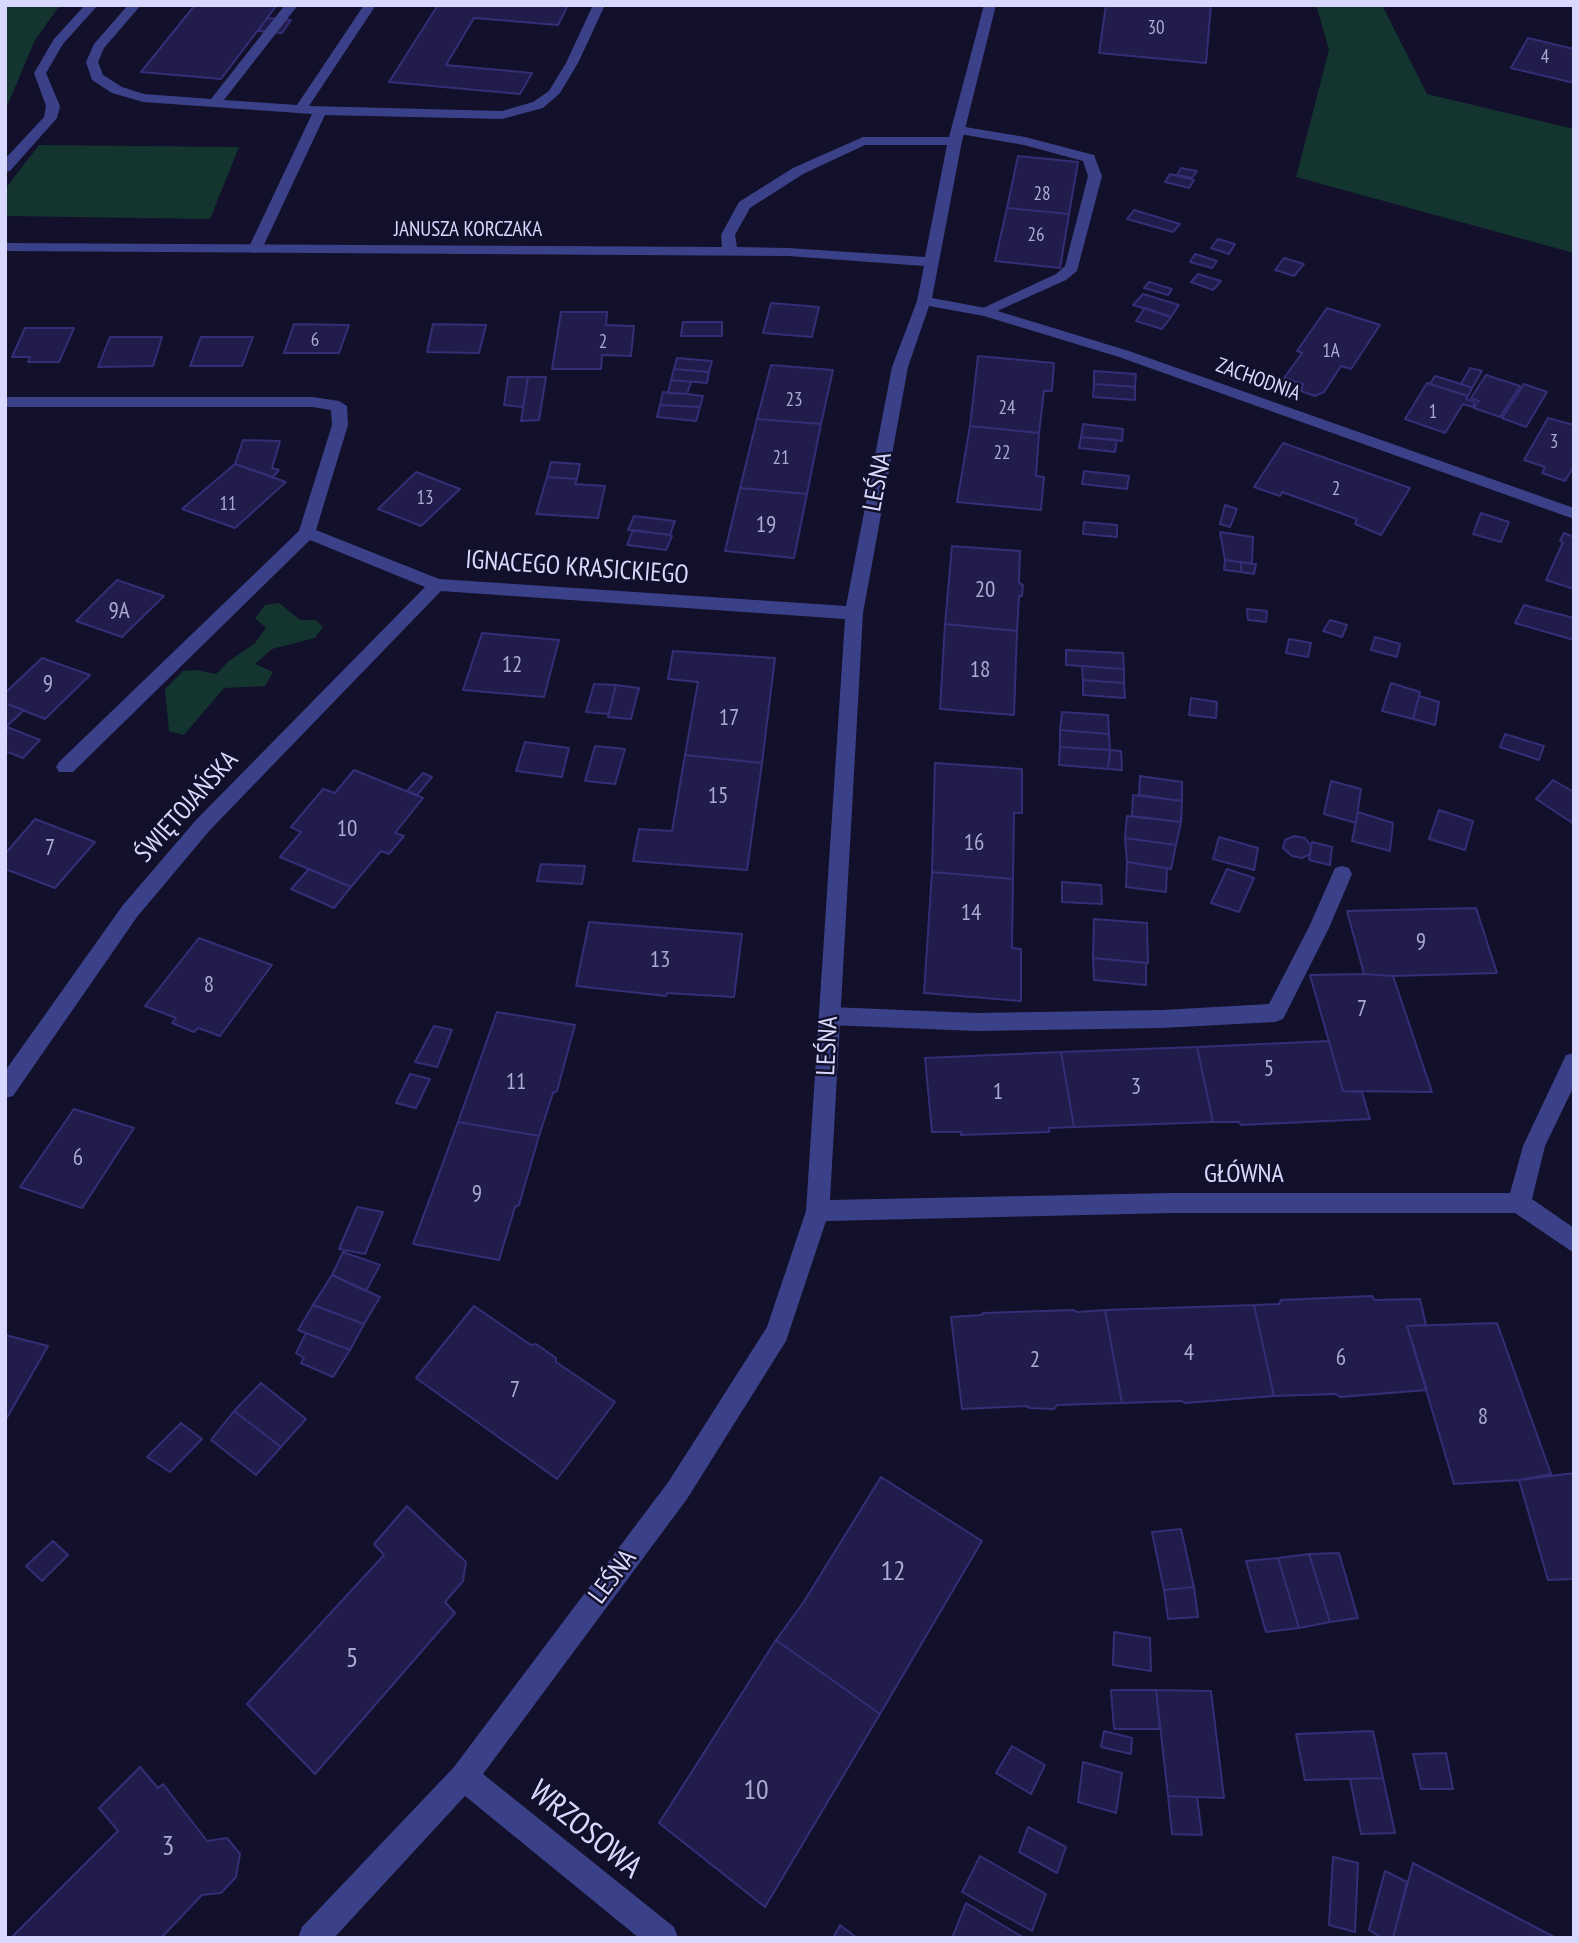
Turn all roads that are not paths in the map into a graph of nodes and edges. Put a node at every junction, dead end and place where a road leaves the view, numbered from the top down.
1 (92, 5) edge
2 (135, 5) edge
3 (292, 5) edge
4 (370, 5) edge
5 (599, 5) edge
6 (990, 5) edge
7 (213, 105) junction
8 (301, 109) junction
9 (320, 111) junction
10 (957, 135) junction
11 (5, 168) edge
12 (5, 247) edge
13 (255, 249) junction
14 (730, 251) junction
15 (930, 262) junction
16 (924, 301) junction
17 (986, 312) junction
18 (5, 402) edge
19 (1574, 514) edge
20 (307, 533) junction
21 (437, 585) junction
22 (854, 613) junction
23 (66, 767) dead end
24 (1342, 874) dead end
25 (830, 1016) junction
26 (1574, 1063) edge
27 (5, 1089) edge
28 (1519, 1203) junction
29 (818, 1211) junction
30 (1574, 1242) edge
31 (464, 1777) junction
32 (313, 1938) edge
33 (663, 1938) edge

1 - 11 street
2 - 7 street
3 - 7 street
4 - 8 street
5 - 9 street
6 - 10 street, LEŚNA
7 - 8 street
8 - 9 street
9 - 13 street
10 - 14 street
10 - 15 street, LEŚNA
10 - 17 street
12 - 13 street, JANUSZA KORCZAKA
13 - 14 street, JANUSZA KORCZAKA
14 - 15 street, JANUSZA KORCZAKA
15 - 16 street, LEŚNA
16 - 17 street, ZACHODNIA
16 - 22 street, LEŚNA
17 - 19 street, ZACHODNIA
18 - 20 street
20 - 21 street, IGNACEGO KRASICKIEGO
20 - 23 street
21 - 22 street, IGNACEGO KRASICKIEGO
21 - 27 street, ŚWIĘTOJAŃSKA
22 - 25 street, LEŚNA
24 - 25 street
25 - 29 street, LEŚNA
26 - 28 street
28 - 29 street, GŁÓWNA
28 - 30 street
29 - 31 street, LEŚNA
31 - 32 street, LEŚNA
31 - 33 street, WRZOSOWA

